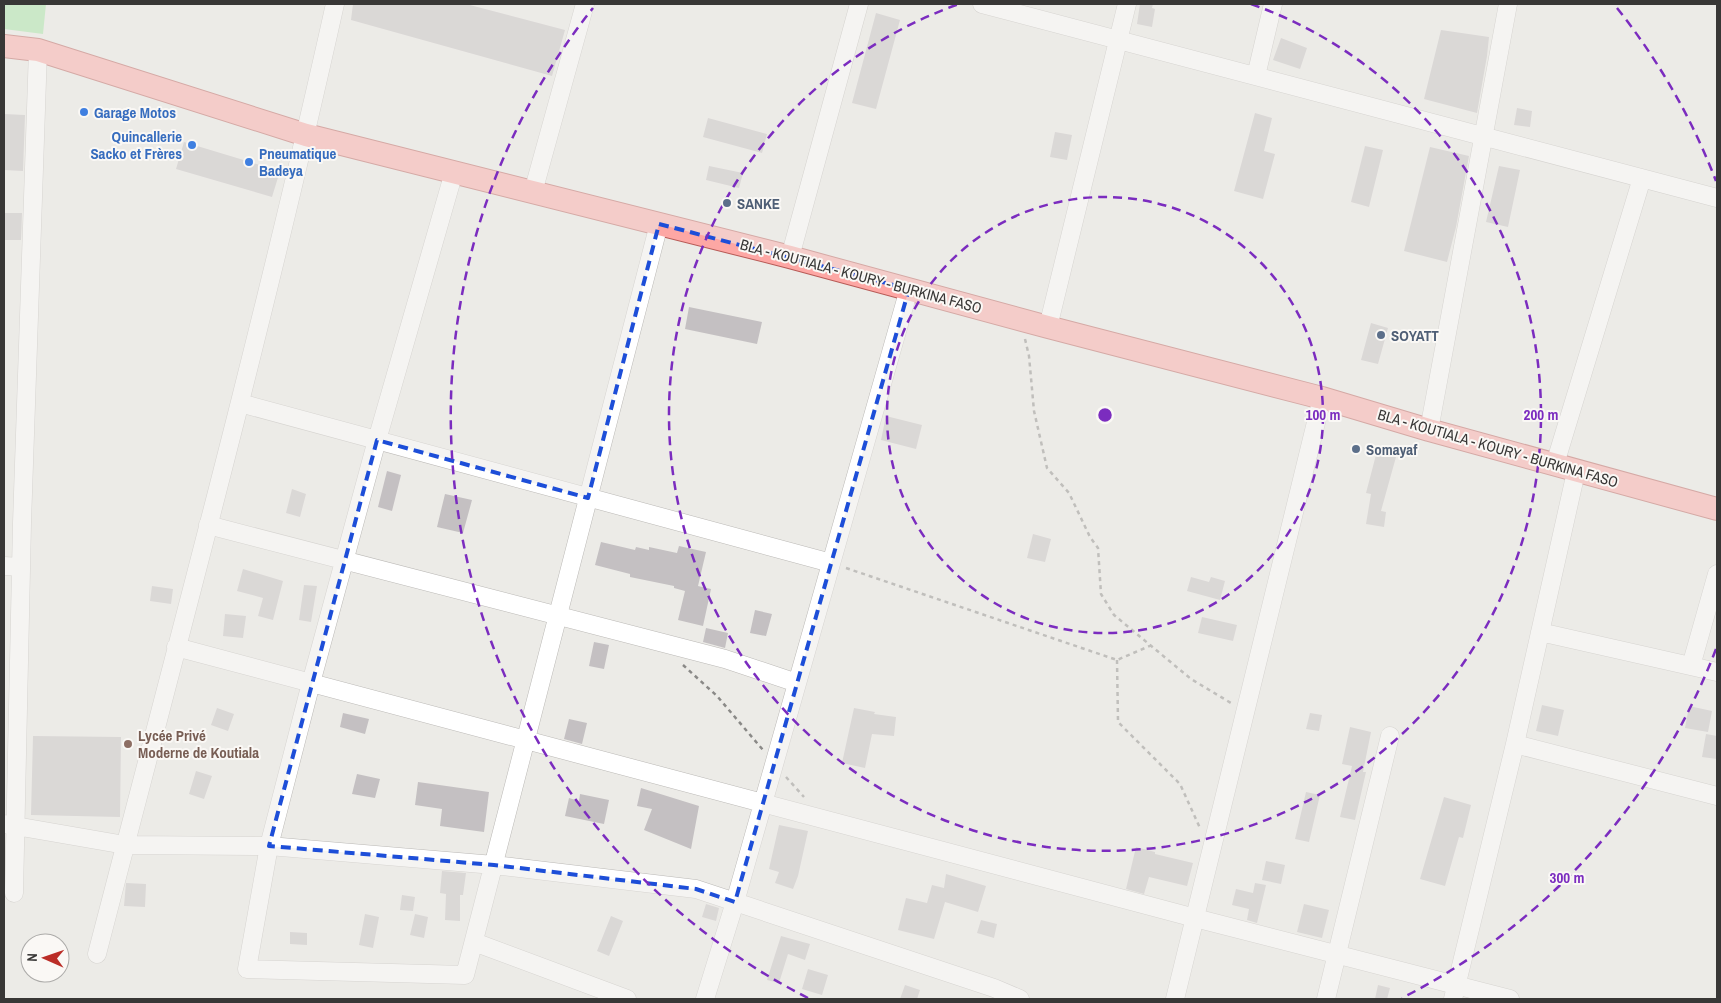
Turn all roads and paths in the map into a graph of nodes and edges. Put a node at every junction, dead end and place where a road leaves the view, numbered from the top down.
1 (335, 4) edge
2 (585, 4) edge
3 (859, 4) edge
4 (982, 4) edge
5 (1127, 4) edge
6 (1273, 4) edge
7 (1508, 4) edge
8 (1118, 40) junction
9 (4, 46) edge
10 (38, 50) junction
11 (1256, 76) junction
12 (306, 135) junction
13 (1484, 136) junction
14 (454, 172) junction
15 (1642, 178) junction
16 (533, 192) junction
17 (1717, 198) edge
18 (659, 224) junction
19 (790, 257) junction
20 (909, 289) junction
21 (1021, 319) junction
22 (1048, 326) junction
23 (1322, 398) junction
24 (240, 403) junction
25 (1429, 430) junction
26 (377, 440) junction
27 (1555, 464) junction
28 (1576, 472) junction
29 (588, 498) junction
30 (1717, 509) edge
31 (208, 525) junction
32 (344, 560) junction
33 (831, 563) junction
34 (4, 566) edge
35 (21, 567) junction
36 (1717, 574) edge
37 (558, 615) junction
38 (1540, 632) junction
39 (1152, 645) junction
40 (176, 648) junction
41 (1118, 660) junction
42 (680, 662) dead end
43 (1691, 666) junction
44 (1717, 672) edge
45 (311, 683) junction
46 (797, 683) junction
47 (1246, 711) junction
48 (1390, 736) dead end
49 (526, 740) junction
50 (1515, 744) junction
51 (774, 764) junction
52 (1717, 796) edge
53 (806, 799) dead end
54 (763, 804) junction
55 (10, 826) edge
56 (1200, 828) dead end
57 (125, 845) junction
58 (269, 846) junction
59 (494, 865) junction
60 (14, 893) dead end
61 (736, 902) junction
62 (1195, 918) junction
63 (474, 942) junction
64 (97, 954) dead end
65 (1337, 955) junction
66 (1455, 992) edge
67 (627, 999) edge
68 (705, 999) edge
69 (1020, 999) edge
70 (1175, 999) edge
71 (1326, 999) edge
72 (1510, 999) edge

1 - 12 street
2 - 16 street
3 - 19 street
4 - 8 street
5 - 8 street
6 - 11 street
7 - 13 street
8 - 11 street
8 - 22 street
9 - 10 main road, BLA - KOUTIALA - KOURY - BURKINA FASO
10 - 12 main road, BLA - KOUTIALA - KOURY - BURKINA FASO
10 - 35 street
11 - 13 street
12 - 14 main road, BLA - KOUTIALA - KOURY - BURKINA FASO
12 - 24 street
13 - 15 street
13 - 25 street
14 - 16 main road, BLA - KOUTIALA - KOURY - BURKINA FASO
14 - 26 street
15 - 17 street
15 - 27 street
16 - 18 main road, BLA - KOUTIALA - KOURY - BURKINA FASO
18 - 19 main road, BLA - KOUTIALA - KOURY - BURKINA FASO
18 - 29 street
19 - 20 main road, BLA - KOUTIALA - KOURY - BURKINA FASO
20 - 21 main road, BLA - KOUTIALA - KOURY - BURKINA FASO
20 - 33 street
21 - 22 main road, BLA - KOUTIALA - KOURY - BURKINA FASO
21 - 39 path
22 - 23 main road, BLA - KOUTIALA - KOURY - BURKINA FASO
23 - 25 main road, BLA - KOUTIALA - KOURY - BURKINA FASO
23 - 47 street
24 - 26 street
24 - 31 street
25 - 27 main road, BLA - KOUTIALA - KOURY - BURKINA FASO
26 - 29 street
26 - 32 street
27 - 28 main road, BLA - KOUTIALA - KOURY - BURKINA FASO
28 - 30 main road, BLA - KOUTIALA - KOURY - BURKINA FASO
28 - 38 street
29 - 33 street
29 - 37 street
31 - 32 street
31 - 40 street
32 - 37 street
32 - 45 street
33 - 41 path
33 - 46 street
34 - 35 street
35 - 55 street
36 - 43 street
37 - 46 street
37 - 49 street
38 - 43 street
38 - 50 street
39 - 41 path
39 - 47 path
40 - 45 street
40 - 57 street
41 - 56 path
42 - 51 path
43 - 44 street
45 - 49 street
45 - 58 street
46 - 51 street
47 - 62 street
48 - 65 street
49 - 54 street
49 - 59 street
50 - 52 street
50 - 66 street
51 - 53 path
51 - 54 street
54 - 61 street
54 - 62 street
55 - 57 street
55 - 60 street
57 - 58 street
57 - 64 street
58 - 59 street
58 - 63 street
59 - 61 street
59 - 63 street
61 - 68 street
61 - 69 street
62 - 65 street
62 - 70 street
63 - 67 street
65 - 66 street
65 - 71 street
66 - 72 street

